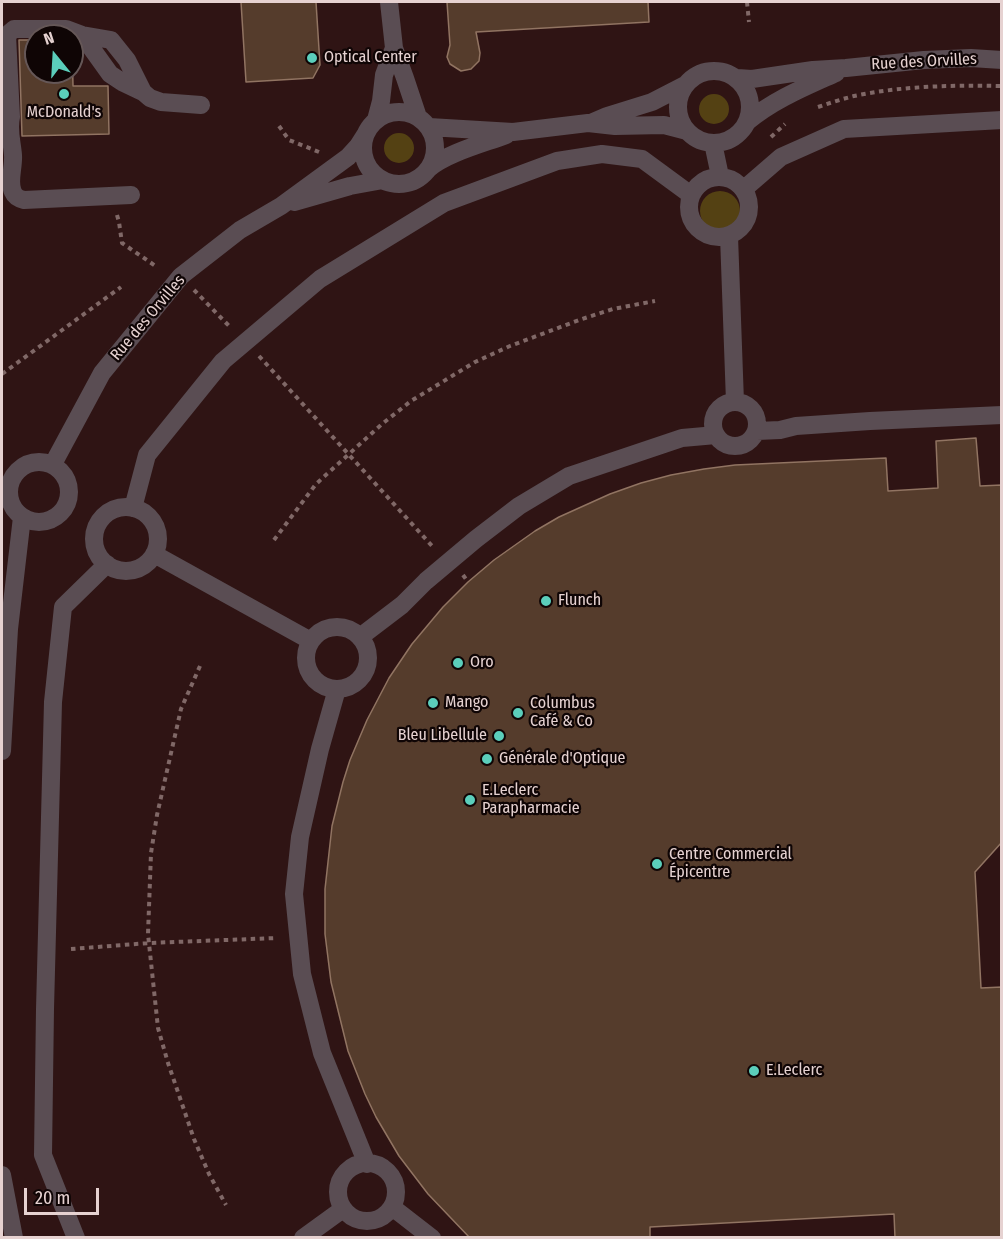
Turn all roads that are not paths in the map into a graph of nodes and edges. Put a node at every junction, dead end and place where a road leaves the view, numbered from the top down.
1 (389, 2) edge
2 (394, 48) junction
3 (1002, 60) edge
4 (846, 68) junction
5 (737, 78) junction
6 (686, 85) junction
7 (201, 105) dead end
8 (1002, 120) edge
9 (424, 122) junction
10 (747, 122) junction
11 (588, 123) junction
12 (370, 128) junction
13 (687, 131) junction
14 (513, 132) junction
15 (713, 142) junction
16 (428, 169) junction
17 (720, 176) junction
18 (383, 180) junction
19 (744, 189) junction
20 (131, 195) dead end
21 (691, 195) junction
22 (281, 206) junction
23 (729, 236) junction
24 (735, 402) junction
25 (1002, 415) edge
26 (757, 431) junction
27 (716, 435) junction
28 (52, 464) junction
29 (133, 508) junction
30 (22, 517) junction
31 (154, 554) junction
32 (107, 564) junction
33 (360, 637) junction
34 (310, 641) junction
35 (337, 689) junction
36 (2, 751) edge
37 (367, 1164) junction
38 (2, 1175) edge
39 (392, 1207) junction
40 (343, 1209) junction
41 (14, 1238) edge
42 (76, 1238) edge
43 (303, 1238) edge
44 (432, 1238) edge

1 - 2 street
2 - 9 street
2 - 12 street
3 - 4 street, Rue des Orvilles
4 - 5 street, Rue des Orvilles
4 - 10 street, Rue des Orvilles
5 - 6 street
5 - 10 street
6 - 11 street
6 - 13 street
7 - 20 street
8 - 19 street
9 - 12 street
9 - 14 street
9 - 16 street
10 - 15 street
11 - 13 street
11 - 14 street
12 - 18 street
12 - 22 street, Rue des Orvilles
13 - 15 street
14 - 16 street
15 - 17 street
16 - 18 street
17 - 19 street
17 - 21 street
18 - 22 street, Rue des Orvilles
19 - 23 street
21 - 23 street
21 - 29 street
22 - 28 street, Rue des Orvilles
23 - 24 street
24 - 26 street
24 - 27 street
25 - 26 street
26 - 27 street
27 - 33 street
28 - 30 street
28 - 30 street
29 - 31 street
29 - 32 street
30 - 36 street
31 - 32 street
31 - 34 street
32 - 42 street
33 - 34 street
33 - 35 street
34 - 35 street
35 - 37 street
37 - 39 street
37 - 40 street
38 - 41 street
39 - 40 street
39 - 44 street
40 - 43 street

